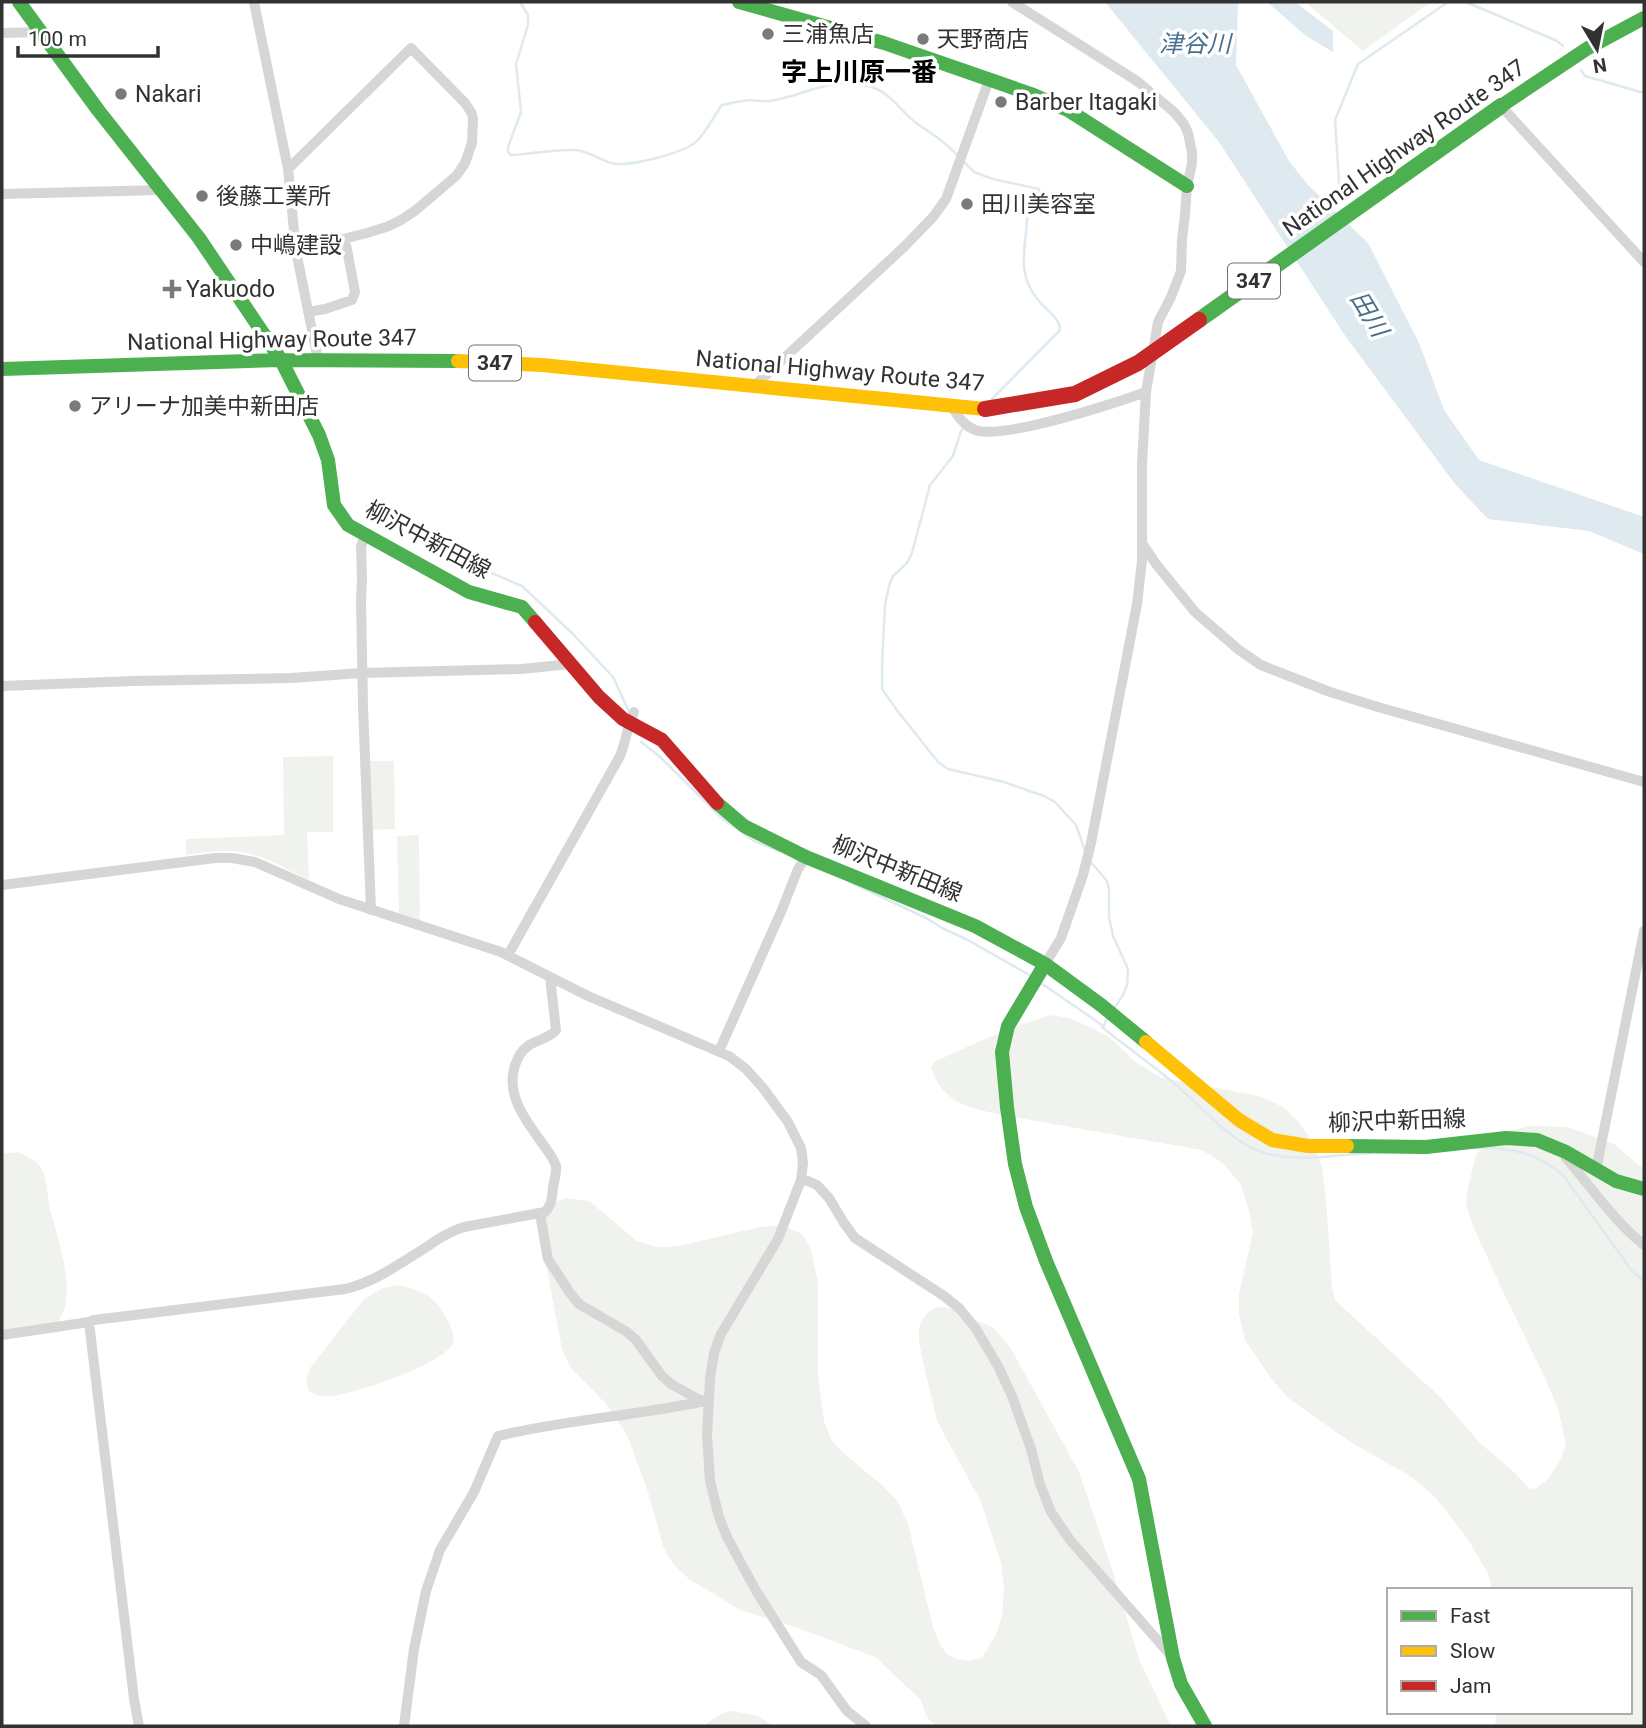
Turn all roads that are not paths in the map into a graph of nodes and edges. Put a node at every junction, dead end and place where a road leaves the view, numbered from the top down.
1 (19, 2) edge
2 (254, 2) edge
3 (739, 2) edge
4 (1012, 2) edge
5 (1644, 18) edge
6 (42, 32) junction
7 (2, 33) edge
8 (989, 80) junction
9 (1501, 106) junction
10 (288, 169) junction
11 (1187, 186) junction
12 (161, 190) junction
13 (2, 194) edge
14 (345, 239) junction
15 (296, 251) junction
16 (1644, 262) edge
17 (308, 312) junction
18 (281, 360) junction
19 (318, 360) junction
20 (2, 369) edge
21 (753, 387) junction
22 (1146, 392) junction
23 (956, 413) junction
24 (366, 534) junction
25 (1142, 542) junction
26 (571, 664) junction
27 (362, 673) junction
28 (2, 686) edge
29 (631, 717) junction
30 (1644, 782) edge
31 (806, 857) junction
32 (2, 886) edge
33 (371, 910) junction
34 (1644, 931) edge
35 (508, 955) junction
36 (1043, 968) junction
37 (550, 977) junction
38 (719, 1051) junction
39 (1566, 1152) junction
40 (1596, 1170) junction
41 (801, 1180) junction
42 (1644, 1189) edge
43 (540, 1214) junction
44 (1644, 1245) edge
45 (89, 1322) junction
46 (2, 1335) edge
47 (709, 1402) junction
48 (1173, 1658) junction
49 (139, 1726) edge
50 (404, 1726) edge
51 (866, 1726) edge
52 (1205, 1726) edge

1 - 6 main road, 柳沢中新田線
2 - 10 street
3 - 8 main road
4 - 11 street
5 - 9 main road, National Highway Route 347 / 347
6 - 7 street
6 - 12 main road, 柳沢中新田線
8 - 11 main road
8 - 21 street
9 - 16 street
9 - 23 main road, National Highway Route 347 / 347, bridge
10 - 14 street
10 - 15 street
11 - 22 street
12 - 13 street
12 - 18 main road, 柳沢中新田線
14 - 15 street
14 - 17 street
15 - 17 street
17 - 19 street
18 - 19 main road, National Highway Route 347 / 347
18 - 20 main road, National Highway Route 347 / 347
18 - 24 main road, 柳沢中新田線
19 - 21 main road, National Highway Route 347 / 347
21 - 23 main road, National Highway Route 347 / 347
22 - 23 street
22 - 25 street
24 - 26 main road, 柳沢中新田線
24 - 27 street
25 - 30 street
25 - 36 street
26 - 27 street
26 - 29 main road, 柳沢中新田線
27 - 28 street
27 - 33 street
29 - 31 main road, 柳沢中新田線
29 - 35 street
31 - 36 main road, 柳沢中新田線
31 - 38 street
32 - 33 street
33 - 35 street
34 - 40 street
35 - 37 street
36 - 39 main road, 柳沢中新田線
36 - 48 main road
37 - 38 street
37 - 43 street
38 - 41 street
39 - 40 main road, 柳沢中新田線
39 - 44 street
40 - 42 main road, 柳沢中新田線
41 - 47 street
41 - 48 street
43 - 45 street
43 - 47 street
45 - 46 street
45 - 49 street
47 - 50 street
47 - 51 street
48 - 52 main road

